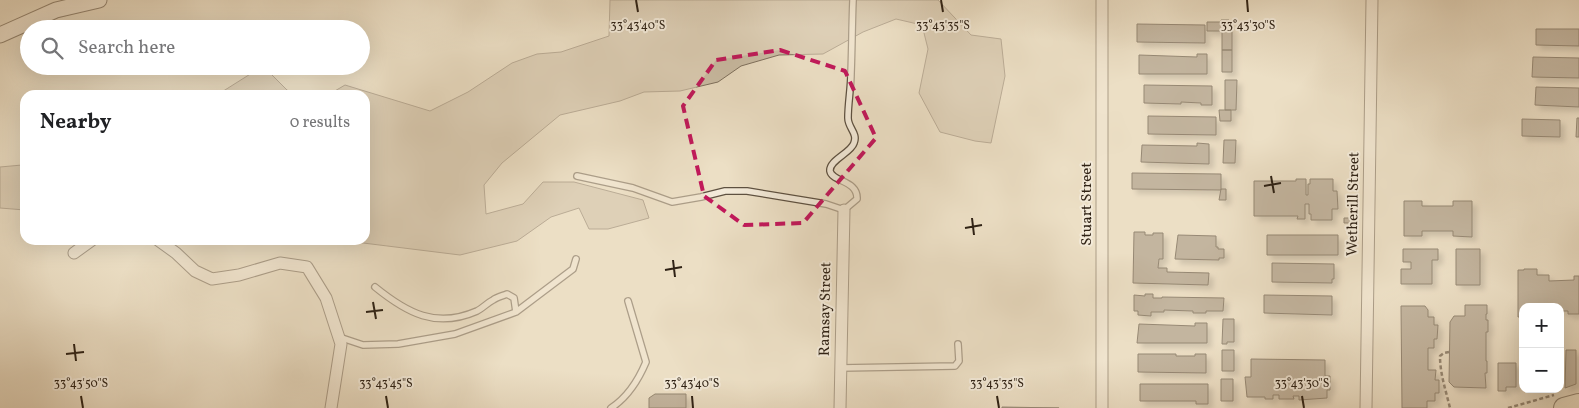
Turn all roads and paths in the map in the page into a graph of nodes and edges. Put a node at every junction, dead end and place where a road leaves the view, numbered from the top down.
1 (99, 0) edge
2 (853, 0) edge
3 (1102, 0) edge
4 (1372, 0) edge
5 (34, 20) edge
6 (20, 26) edge
7 (0, 35) edge
8 (577, 176) dead end
9 (844, 210) junction
10 (85, 245) edge
11 (165, 245) edge
12 (74, 253) dead end
13 (576, 259) dead end
14 (375, 287) dead end
15 (628, 301) dead end
16 (516, 312) junction
17 (338, 333) junction
18 (958, 344) dead end
19 (1449, 352) dead end
20 (840, 368) junction
21 (1562, 400) edge
22 (1579, 404) edge
23 (331, 408) edge
24 (611, 408) edge
25 (840, 408) edge
26 (1102, 408) edge
27 (1366, 408) edge
28 (1450, 408) edge
29 (1508, 408) edge

1 - 5 street
2 - 9 lane
3 - 26 street, Stuart Street
4 - 27 street, Wetherill Street
6 - 7 street
8 - 9 lane
9 - 20 street, Ramsay Street
10 - 12 street
11 - 17 street
13 - 16 lane
14 - 16 lane
15 - 24 lane
16 - 17 lane
17 - 23 street
18 - 20 lane
19 - 28 path
20 - 25 street, Ramsay Street
21 - 22 highway
21 - 29 path

